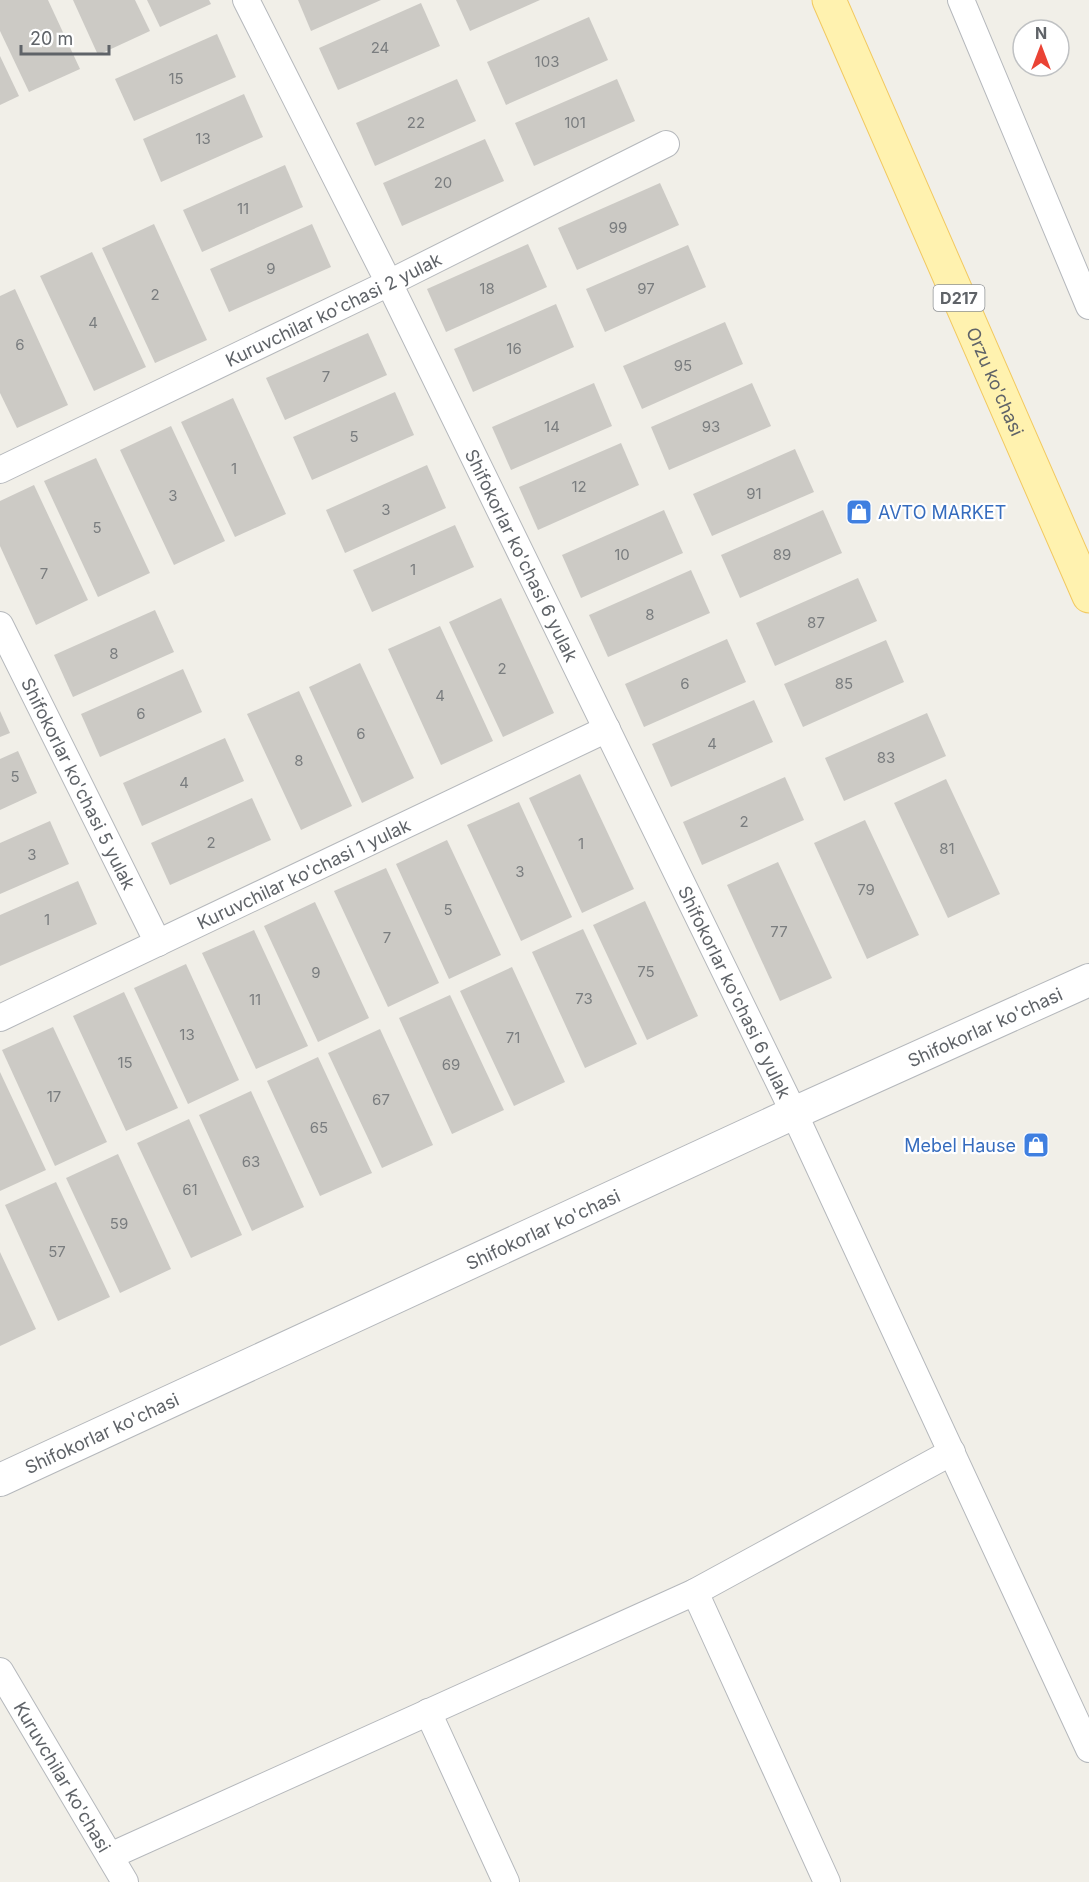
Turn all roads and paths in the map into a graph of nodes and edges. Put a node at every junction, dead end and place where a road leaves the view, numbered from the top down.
1 (246, 0) edge
2 (829, 0) edge
3 (961, 0) edge
4 (666, 144) dead end
5 (388, 283) junction
6 (1089, 306) edge
7 (0, 470) edge
8 (1089, 596) edge
9 (0, 626) edge
10 (606, 729) junction
11 (158, 942) junction
12 (1089, 980) edge
13 (0, 1018) edge
14 (794, 1113) junction
15 (952, 1452) junction
16 (0, 1480) edge
17 (695, 1592) junction
18 (0, 1671) edge
19 (428, 1712) junction
20 (1089, 1749) edge
21 (110, 1856) junction
22 (125, 1882) edge
23 (506, 1882) edge
24 (827, 1882) edge

1 - 5 street, Shifokorlar ko'chasi 6 yulak
2 - 8 main road, Orzu ko'chasi / D217
3 - 6 street
4 - 5 street, Kuruvchilar ko'chasi 2 yulak
5 - 7 street, Kuruvchilar ko'chasi 2 yulak
5 - 10 street, Shifokorlar ko'chasi 6 yulak
9 - 11 street, Shifokorlar ko'chasi 5 yulak
10 - 11 street, Kuruvchilar ko'chasi 1 yulak
10 - 14 street, Shifokorlar ko'chasi 6 yulak
11 - 13 street, Kuruvchilar ko'chasi 1 yulak
12 - 14 street, Shifokorlar ko'chasi
14 - 15 street, Shifokorlar ko'chasi 6 yulak
14 - 16 street, Shifokorlar ko'chasi
15 - 17 street
15 - 20 street, Shifokorlar ko'chasi 6 yulak
17 - 19 street
17 - 24 street
18 - 21 street, Kuruvchilar ko'chasi
19 - 21 street
19 - 23 street
21 - 22 street, Kuruvchilar ko'chasi

